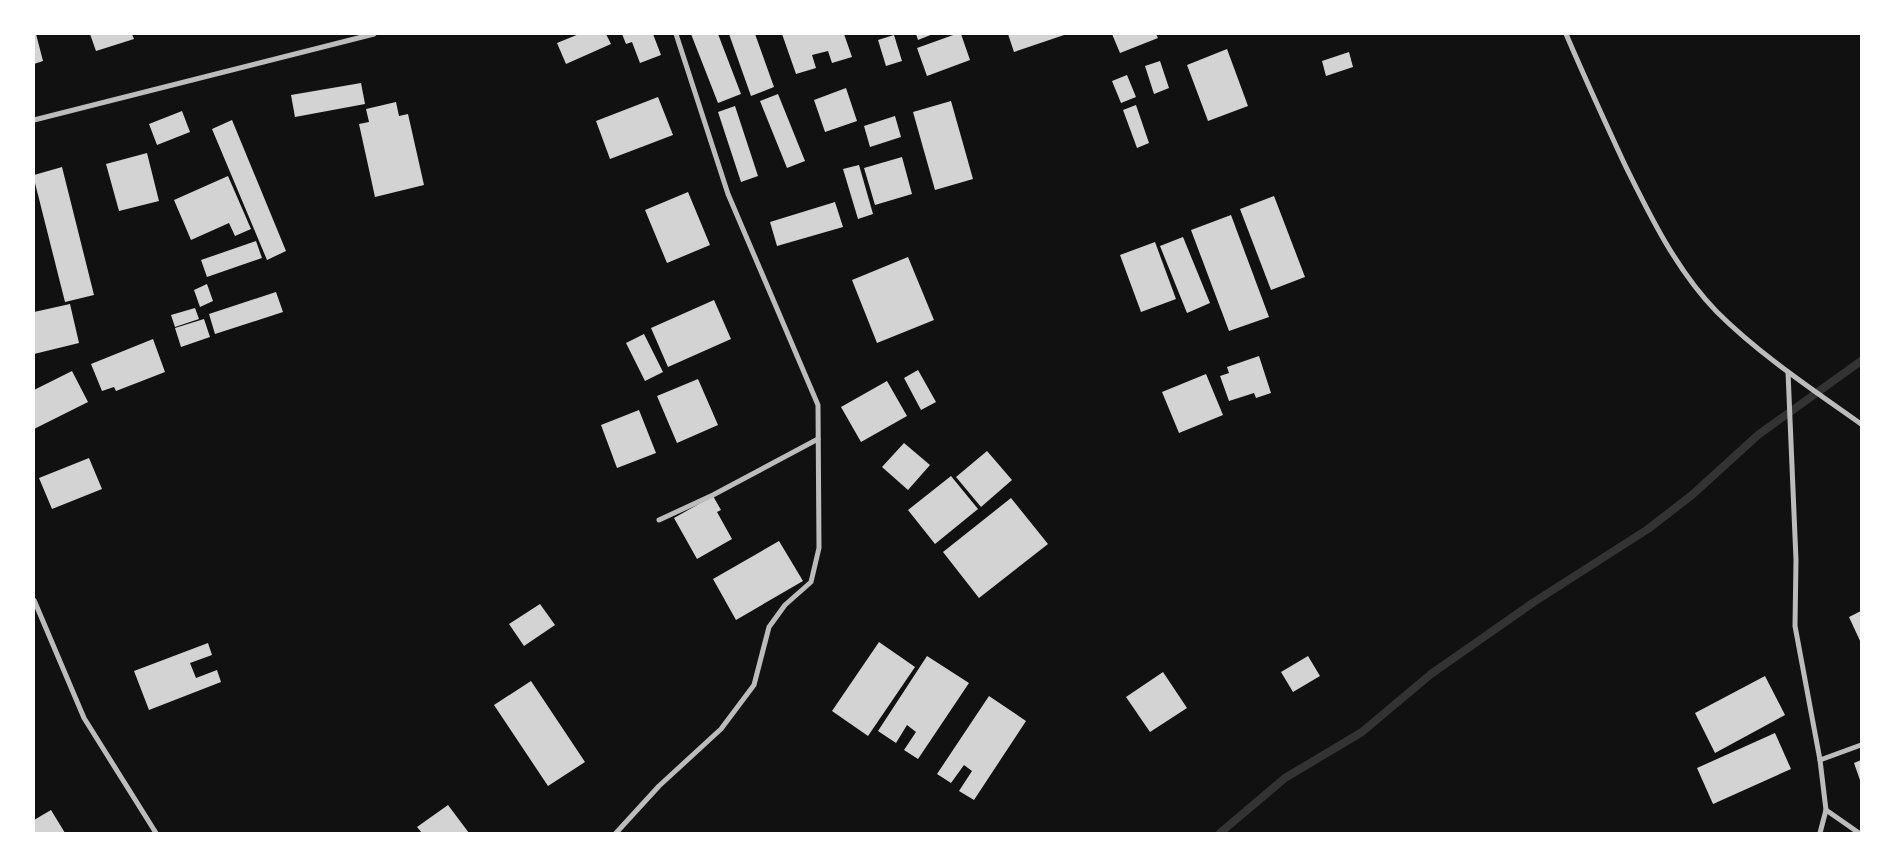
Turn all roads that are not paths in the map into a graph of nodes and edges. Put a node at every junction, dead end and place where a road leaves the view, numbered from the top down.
1 (374, 34) edge
2 (676, 34) edge
3 (1566, 34) edge
4 (34, 120) edge
5 (1788, 372) junction
6 (1861, 424) edge
7 (818, 439) junction
8 (659, 520) dead end
9 (34, 600) edge
10 (1861, 745) edge
11 (1820, 760) junction
12 (1826, 810) junction
13 (156, 833) edge
14 (616, 833) edge
15 (1820, 833) edge
16 (1859, 833) edge

1 - 4 street
2 - 7 street
3 - 5 street
5 - 6 street
5 - 11 street
7 - 8 street
7 - 14 street
9 - 13 street
10 - 11 street
11 - 12 street
12 - 15 street
12 - 16 street

